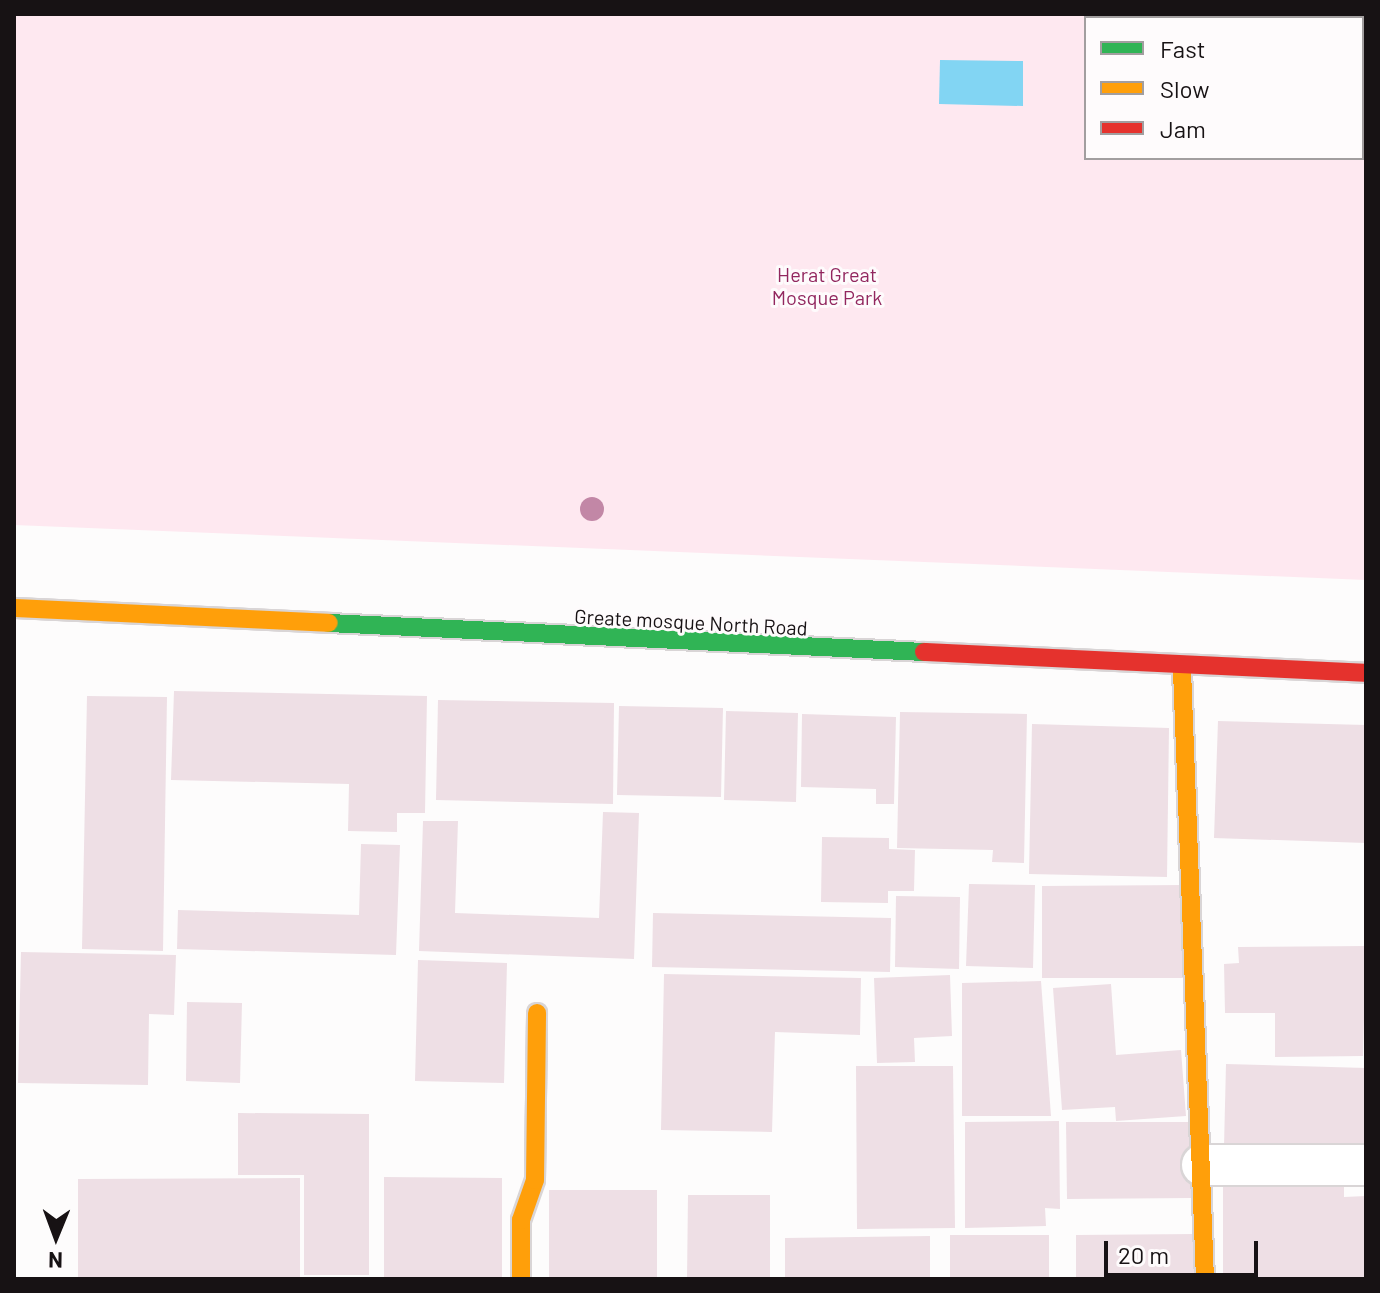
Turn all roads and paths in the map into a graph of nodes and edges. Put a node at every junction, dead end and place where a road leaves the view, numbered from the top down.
1 (14, 608) edge
2 (1182, 670) junction
3 (1366, 673) edge
4 (537, 1013) dead end
5 (1202, 1165) junction
6 (1366, 1165) edge
7 (521, 1279) edge
8 (1205, 1279) edge

1 - 2 street, Greate mosque North Road
2 - 3 street, Greate mosque North Road
2 - 5 street
4 - 7 street
5 - 6 street
5 - 8 street

